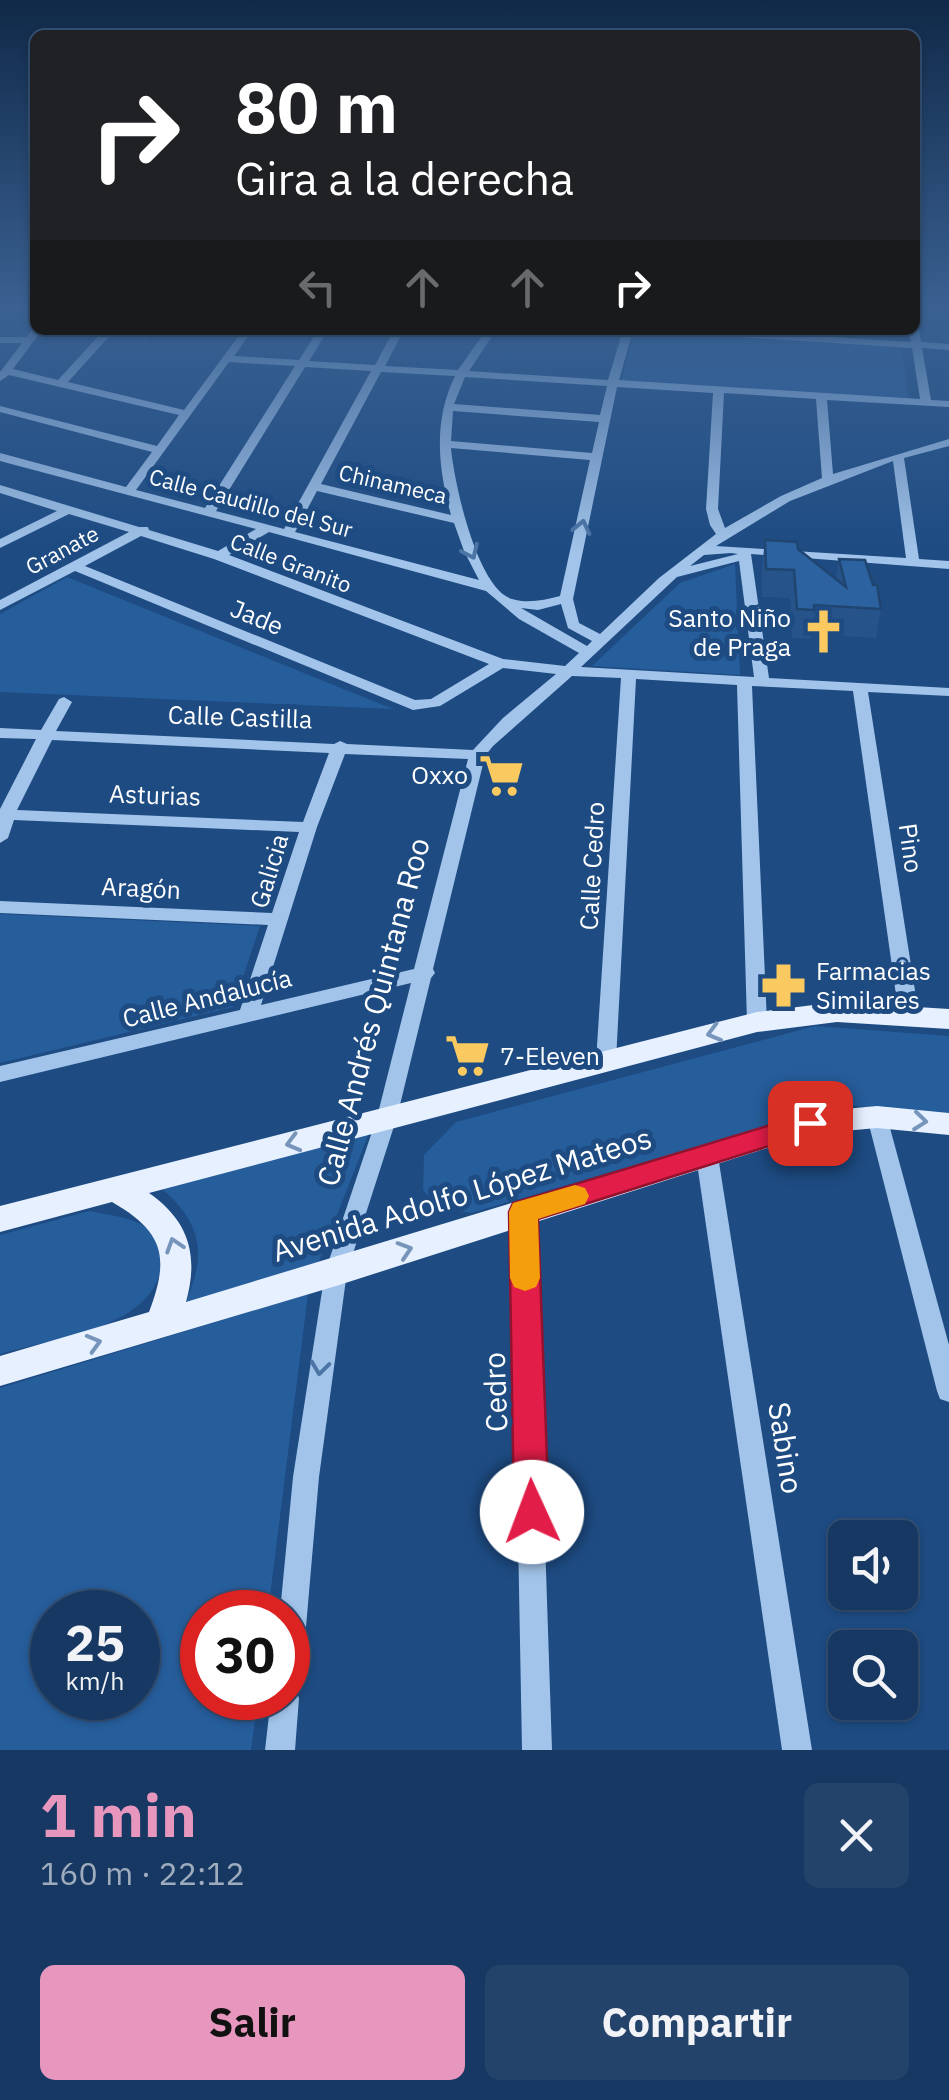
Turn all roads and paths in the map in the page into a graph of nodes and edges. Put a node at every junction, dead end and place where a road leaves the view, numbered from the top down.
1 (92, 390) edge
2 (203, 390) edge
3 (285, 390) edge
4 (369, 390) edge
5 (454, 390) edge
6 (611, 390) edge
7 (715, 390) edge
8 (719, 390) junction
9 (924, 390) edge
10 (821, 396) junction
11 (926, 403) junction
12 (949, 404) edge
13 (448, 407) junction
14 (0, 409) edge
15 (184, 413) junction
16 (606, 418) junction
17 (949, 442) edge
18 (446, 444) junction
19 (160, 450) junction
20 (898, 456) junction
21 (0, 457) edge
22 (598, 457) junction
23 (828, 480) junction
24 (317, 487) junction
25 (0, 488) edge
26 (129, 491) junction
27 (70, 509) junction
28 (209, 512) junction
29 (460, 521) junction
30 (267, 528) junction
31 (143, 530) junction
32 (288, 533) junction
33 (724, 535) junction
34 (0, 544) edge
35 (699, 552) junction
36 (744, 554) junction
37 (219, 556) junction
38 (913, 562) junction
39 (949, 565) edge
40 (74, 566) junction
41 (672, 574) junction
42 (492, 588) junction
43 (566, 599) junction
44 (507, 602) junction
45 (0, 606) edge
46 (594, 646) junction
47 (500, 663) junction
48 (568, 671) junction
49 (629, 674) junction
50 (753, 680) junction
51 (860, 687) junction
52 (949, 692) edge
53 (64, 702) dead end
54 (0, 733) edge
55 (45, 735) junction
56 (340, 746) junction
57 (477, 754) junction
58 (4, 814) edge
59 (308, 828) junction
60 (0, 838) edge
61 (0, 906) edge
62 (280, 919) junction
63 (426, 973) junction
64 (249, 1012) junction
65 (908, 1016) junction
66 (949, 1019) edge
67 (757, 1022) junction
68 (606, 1061) junction
69 (0, 1074) edge
70 (877, 1116) junction
71 (387, 1117) junction
72 (949, 1124) edge
73 (707, 1156) junction
74 (117, 1190) junction
75 (523, 1212) junction
76 (0, 1218) edge
77 (336, 1272) junction
78 (160, 1324) junction
79 (0, 1371) edge
80 (949, 1391) edge
81 (296, 1590) edge
82 (283, 1720) edge
83 (280, 1750) edge
84 (537, 1750) edge
85 (797, 1750) edge

1 - 15 street
2 - 15 street
3 - 28 street
4 - 24 street
5 - 13 street
6 - 16 street
7 - 8 street
8 - 10 street
8 - 33 street
9 - 11 street
10 - 11 street
10 - 23 street
11 - 12 street
13 - 16 street
13 - 18 street
14 - 19 street
15 - 19 street
16 - 22 street
17 - 20 street
18 - 22 street
18 - 29 street
19 - 26 street
20 - 23 street
20 - 38 street
21 - 26 street, Calle Caudillo del Sur
43 -> 22 street
23 - 33 street
24 - 29 street, Chinameca
24 - 32 street
25 - 27 street, Calle Granito
26 - 28 street, Calle Caudillo del Sur
27 - 31 street, Calle Granito
27 - 34 street
28 - 30 street, Calle Caudillo del Sur
29 -> 42 street
30 - 32 street, Calle Caudillo del Sur
30 - 37 street
31 - 37 street, Calle Granito
31 - 40 street, Granate
32 - 42 street, Calle Caudillo del Sur
33 - 35 street
35 - 36 street
35 - 41 street
36 - 38 street
36 - 41 street
36 - 50 street
37 - 47 street, Calle Granito
38 - 39 street
40 - 45 street, Granate
40 - 47 street, Jade
41 - 46 street
42 - 44 street
43 - 44 street
43 - 46 street
44 - 46 street
46 - 48 street
47 - 48 street, Calle Granito
48 - 49 street, Calle Granito
48 - 57 street
49 - 50 street, Calle Granito
49 - 68 street, Calle Cedro
50 - 51 street, Calle Granito
50 - 67 street
51 - 52 street, Calle Granito
51 - 65 street, Pino
53 - 55 street
54 - 55 street, Calle Castilla
55 - 56 street, Calle Castilla
55 - 58 street
56 - 57 street, Calle Castilla
56 - 59 street, Galicia
57 - 63 street, Calle Andrés Quintana Roo
58 - 59 street, Asturias
58 - 60 street
59 - 62 street, Galicia
61 - 62 street, Aragón
62 - 64 street, Galicia
63 - 64 street, Calle Andalucía
63 - 71 street, Calle Andrés Quintana Roo
64 - 69 street, Calle Andalucía
65 - 66 main road
65 - 67 main road
67 -> 68 main road
68 - 71 main road
70 -> 72 main road, Avenida Adolfo López Mateos
70 - 73 main road, Avenida Adolfo López Mateos
70 - 80 street
71 -> 74 main road
71 - 77 street, Calle Andrés Quintana Roo
73 - 75 main road, Avenida Adolfo López Mateos
73 - 85 street, Sabino
74 - 76 main road
78 -> 74 main road
77 -> 75 main road, Avenida Adolfo López Mateos
75 - 84 street, Cedro
77 - 78 main road, Avenida Adolfo López Mateos
77 -> 81 street, Calle Andrés Quintana Roo
79 -> 78 main road, Avenida Adolfo López Mateos
82 - 83 street

